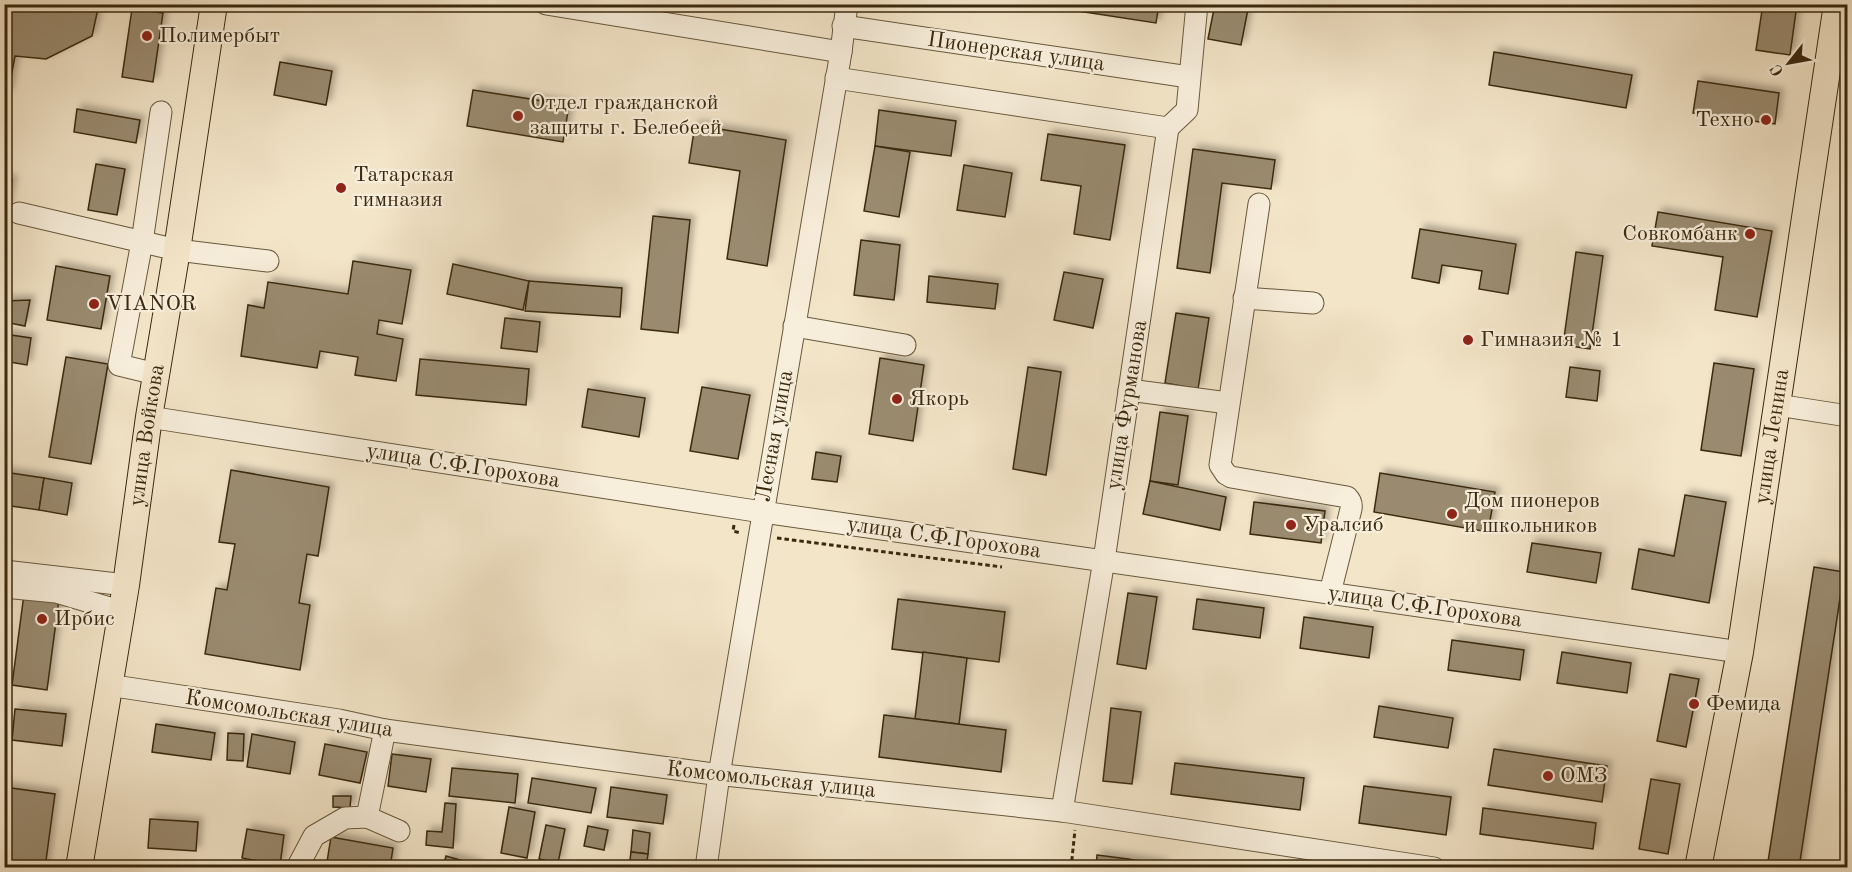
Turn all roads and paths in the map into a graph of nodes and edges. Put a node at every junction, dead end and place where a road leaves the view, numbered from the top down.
1 (214, 4) edge
2 (546, 4) edge
3 (846, 4) edge
4 (1197, 4) edge
5 (1837, 4) edge
6 (843, 26) junction
7 (841, 52) junction
8 (1189, 77) junction
9 (836, 78) junction
10 (161, 112) dead end
11 (1168, 128) junction
12 (1259, 204) dead end
13 (19, 213) dead end
14 (142, 242) junction
15 (177, 250) junction
16 (267, 261) dead end
17 (1244, 298) junction
18 (1313, 303) dead end
19 (794, 326) junction
20 (905, 345) dead end
21 (156, 374) junction
22 (1129, 390) junction
23 (1228, 403) junction
24 (1777, 405) junction
25 (1848, 416) edge
26 (149, 417) junction
27 (762, 512) junction
28 (1104, 560) junction
29 (4, 571) edge
30 (126, 585) junction
31 (4, 587) edge
32 (1330, 593) junction
33 (120, 611) junction
34 (1740, 652) junction
35 (108, 685) junction
36 (385, 730) junction
37 (718, 775) junction
38 (1069, 813) junction
39 (367, 817) junction
40 (399, 831) dead end
41 (79, 867) edge
42 (297, 867) edge
43 (706, 867) edge
44 (1071, 867) edge
45 (1434, 867) edge
46 (1698, 867) edge

1 - 15 main road, улица Войкова
2 - 7 street
3 - 6 street, Лесная улица
4 - 8 street
5 - 24 main road, улица Ленина
6 - 7 street, Лесная улица
6 - 8 street, Пионерская улица
7 - 9 street, Лесная улица
8 - 11 street
9 - 11 street
9 - 19 street, Лесная улица
10 - 14 street
11 - 22 street, улица Фурманова
12 - 17 street
13 - 14 street
14 - 15 street
14 - 21 street
15 - 16 street
15 - 21 main road, улица Войкова
17 - 18 street
17 - 23 street
19 - 20 street
19 - 27 street, Лесная улица
21 - 26 main road, улица Войкова
22 - 23 street
22 - 28 street, улица Фурманова
23 - 32 street
24 - 25 street
24 - 34 main road, улица Ленина
26 - 27 street, улица С.Ф.Горохова
26 - 30 main road, улица Войкова
27 - 28 street, улица С.Ф.Горохова
27 - 37 street, Лесная улица
28 - 32 street, улица С.Ф.Горохова
28 - 38 street, улица Фурманова
29 - 30 street
30 - 33 main road, улица Войкова
31 - 33 street
32 - 34 street, улица С.Ф.Горохова
33 - 35 main road, улица Войкова
34 - 46 main road, улица Ленина
35 - 36 street, Комсомольская улица
35 - 41 main road, улица Войкова
36 - 37 street, Комсомольская улица
36 - 39 street
37 - 38 street, Комсомольская улица
37 - 43 street, Лесная улица
38 - 44 path
38 - 45 street, Комсомольская улица
39 - 40 street
39 - 42 street

